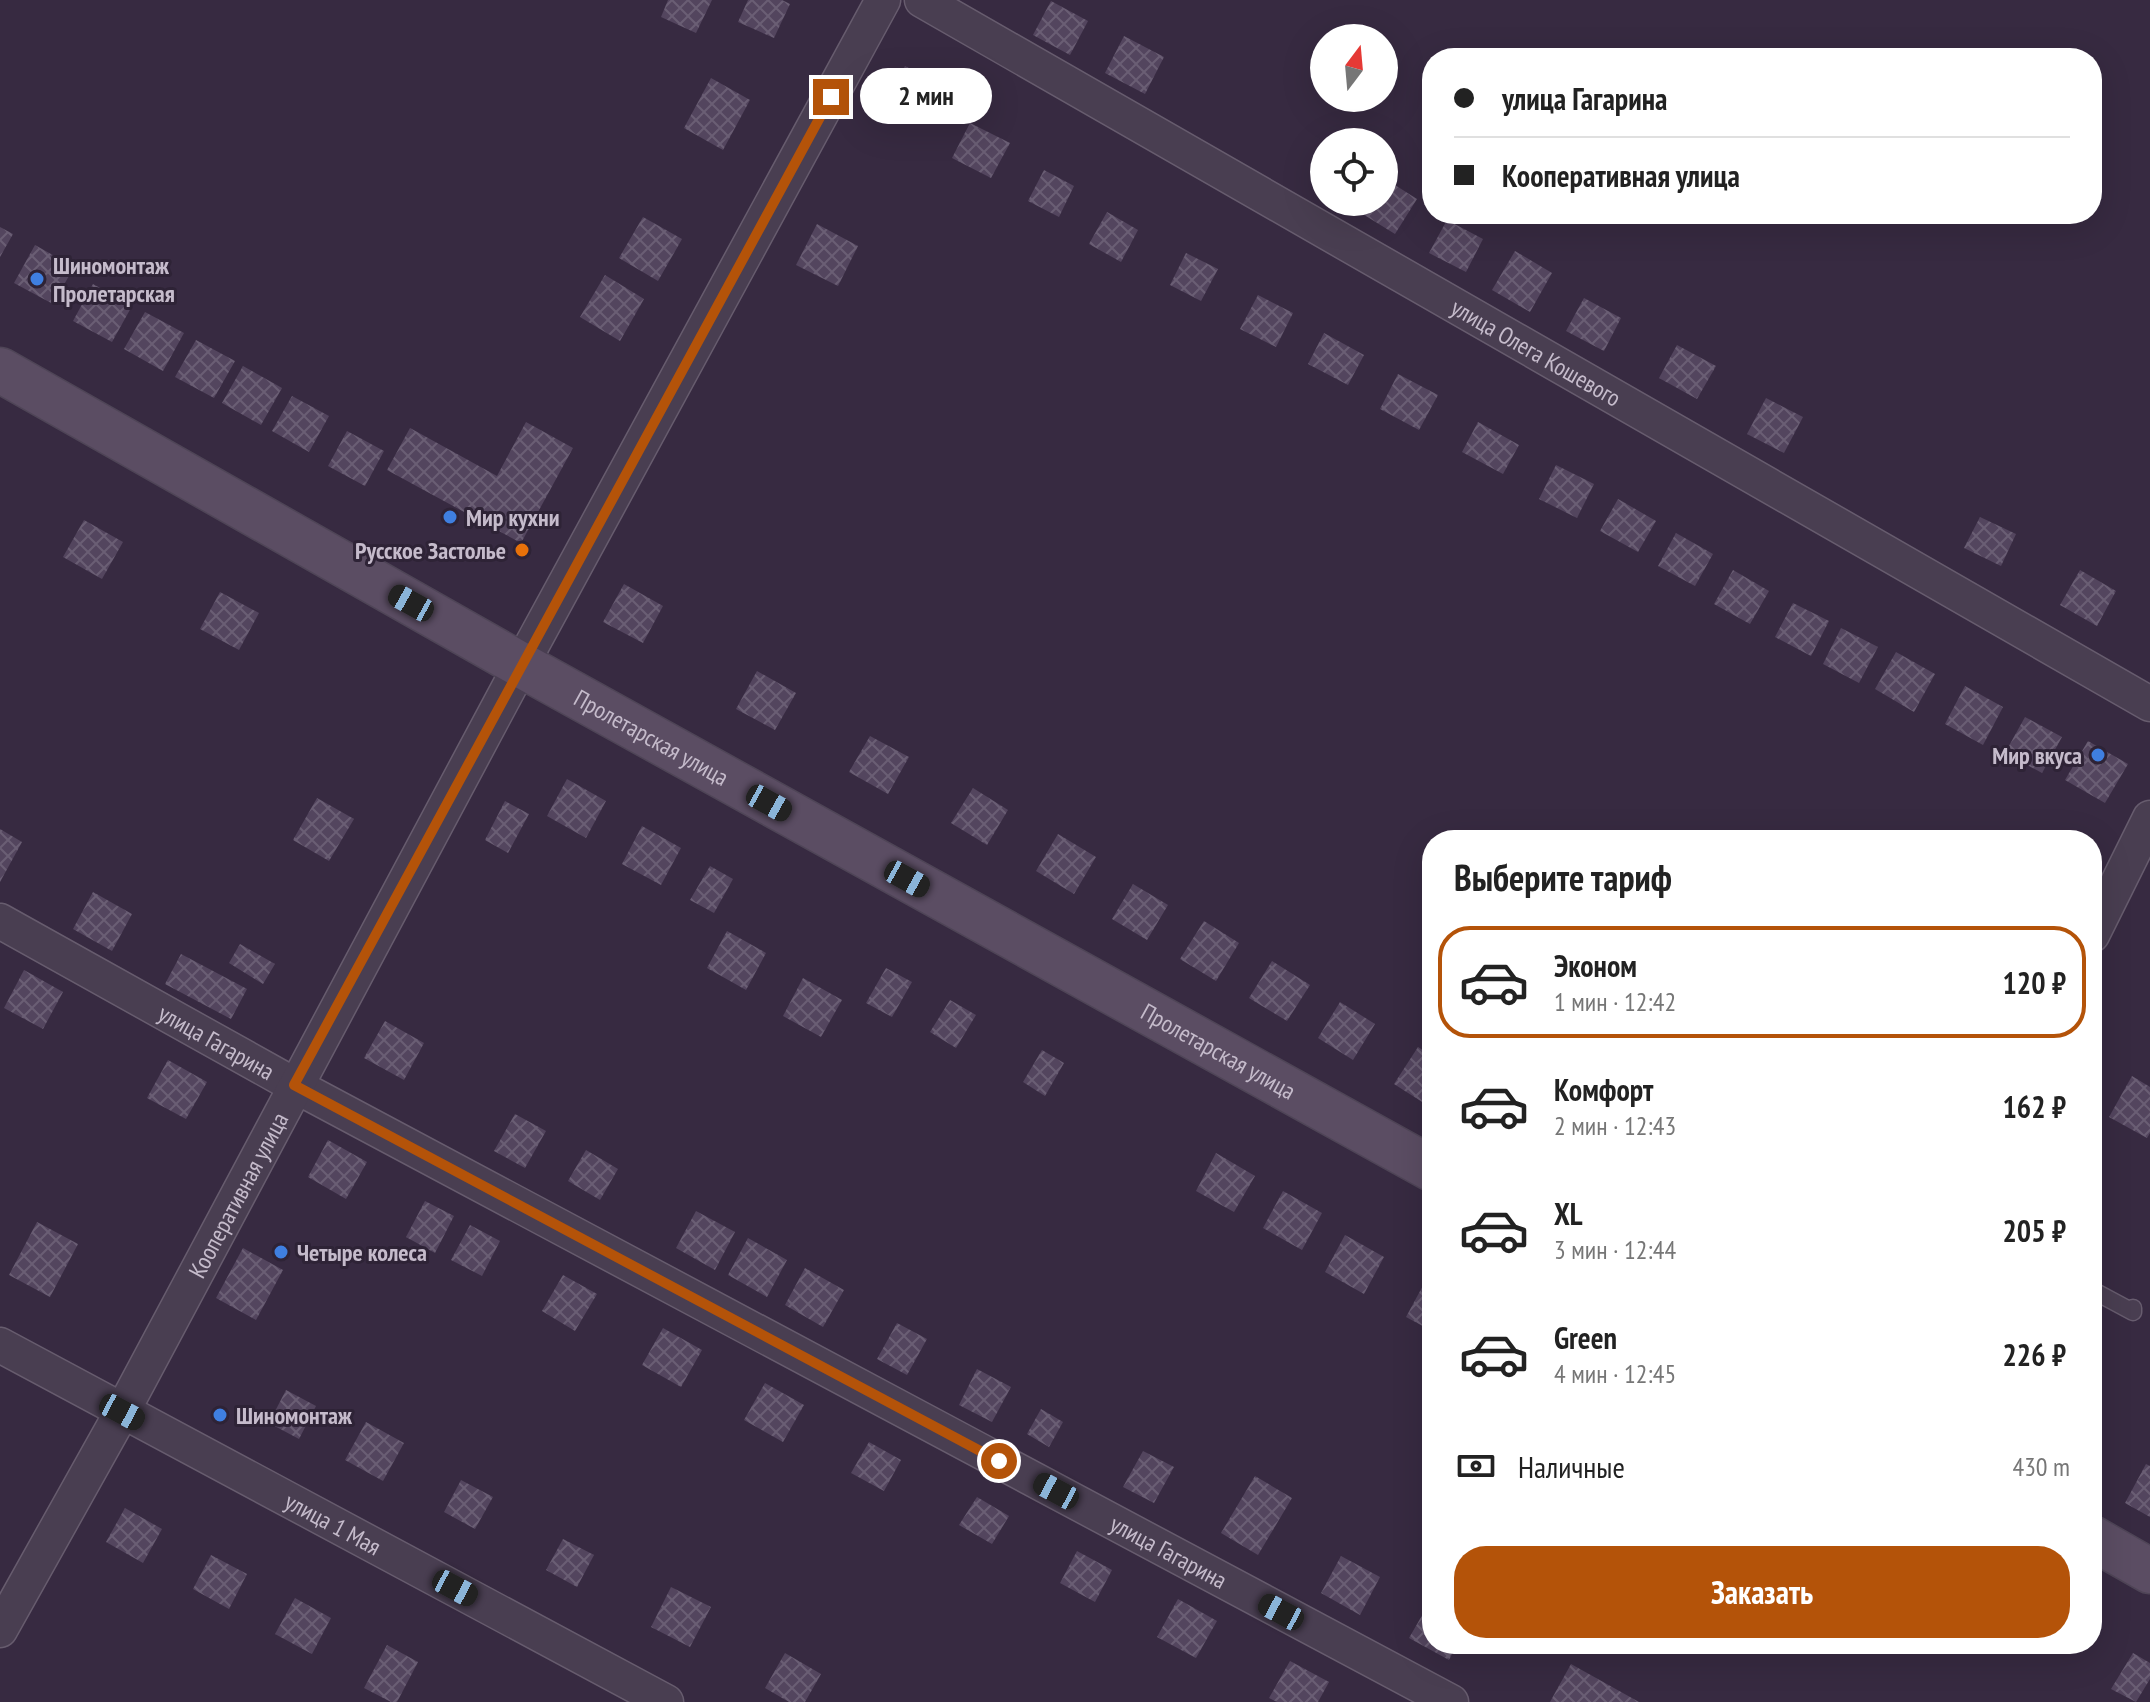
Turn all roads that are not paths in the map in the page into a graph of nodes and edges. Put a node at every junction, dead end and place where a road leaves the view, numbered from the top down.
1 (883, 0) edge
2 (922, 0) edge
3 (0, 370) edge
4 (521, 665) junction
5 (2150, 704) edge
6 (2150, 818) edge
7 (2102, 915) edge
8 (0, 921) edge
9 (294, 1085) junction
10 (1422, 1163) edge
11 (2102, 1295) edge
12 (2133, 1308) dead end
13 (0, 1345) edge
14 (122, 1412) junction
15 (2102, 1544) edge
16 (2150, 1571) edge
17 (0, 1630) edge
18 (666, 1702) edge
19 (1451, 1702) edge

1 - 4 street, Кооперативная улица
2 - 5 street, улица Олега Кошевого
3 - 4 main road, Пролетарская улица
4 - 9 street, Кооперативная улица
4 - 10 main road, Пролетарская улица
6 - 7 street
8 - 9 street, улица Гагарина
9 - 14 street, Кооперативная улица
9 - 19 street, улица Гагарина
11 - 12 lane
13 - 14 street, улица 1 Мая
14 - 17 street, Кооперативная улица
14 - 18 street, улица 1 Мая
15 - 16 main road

